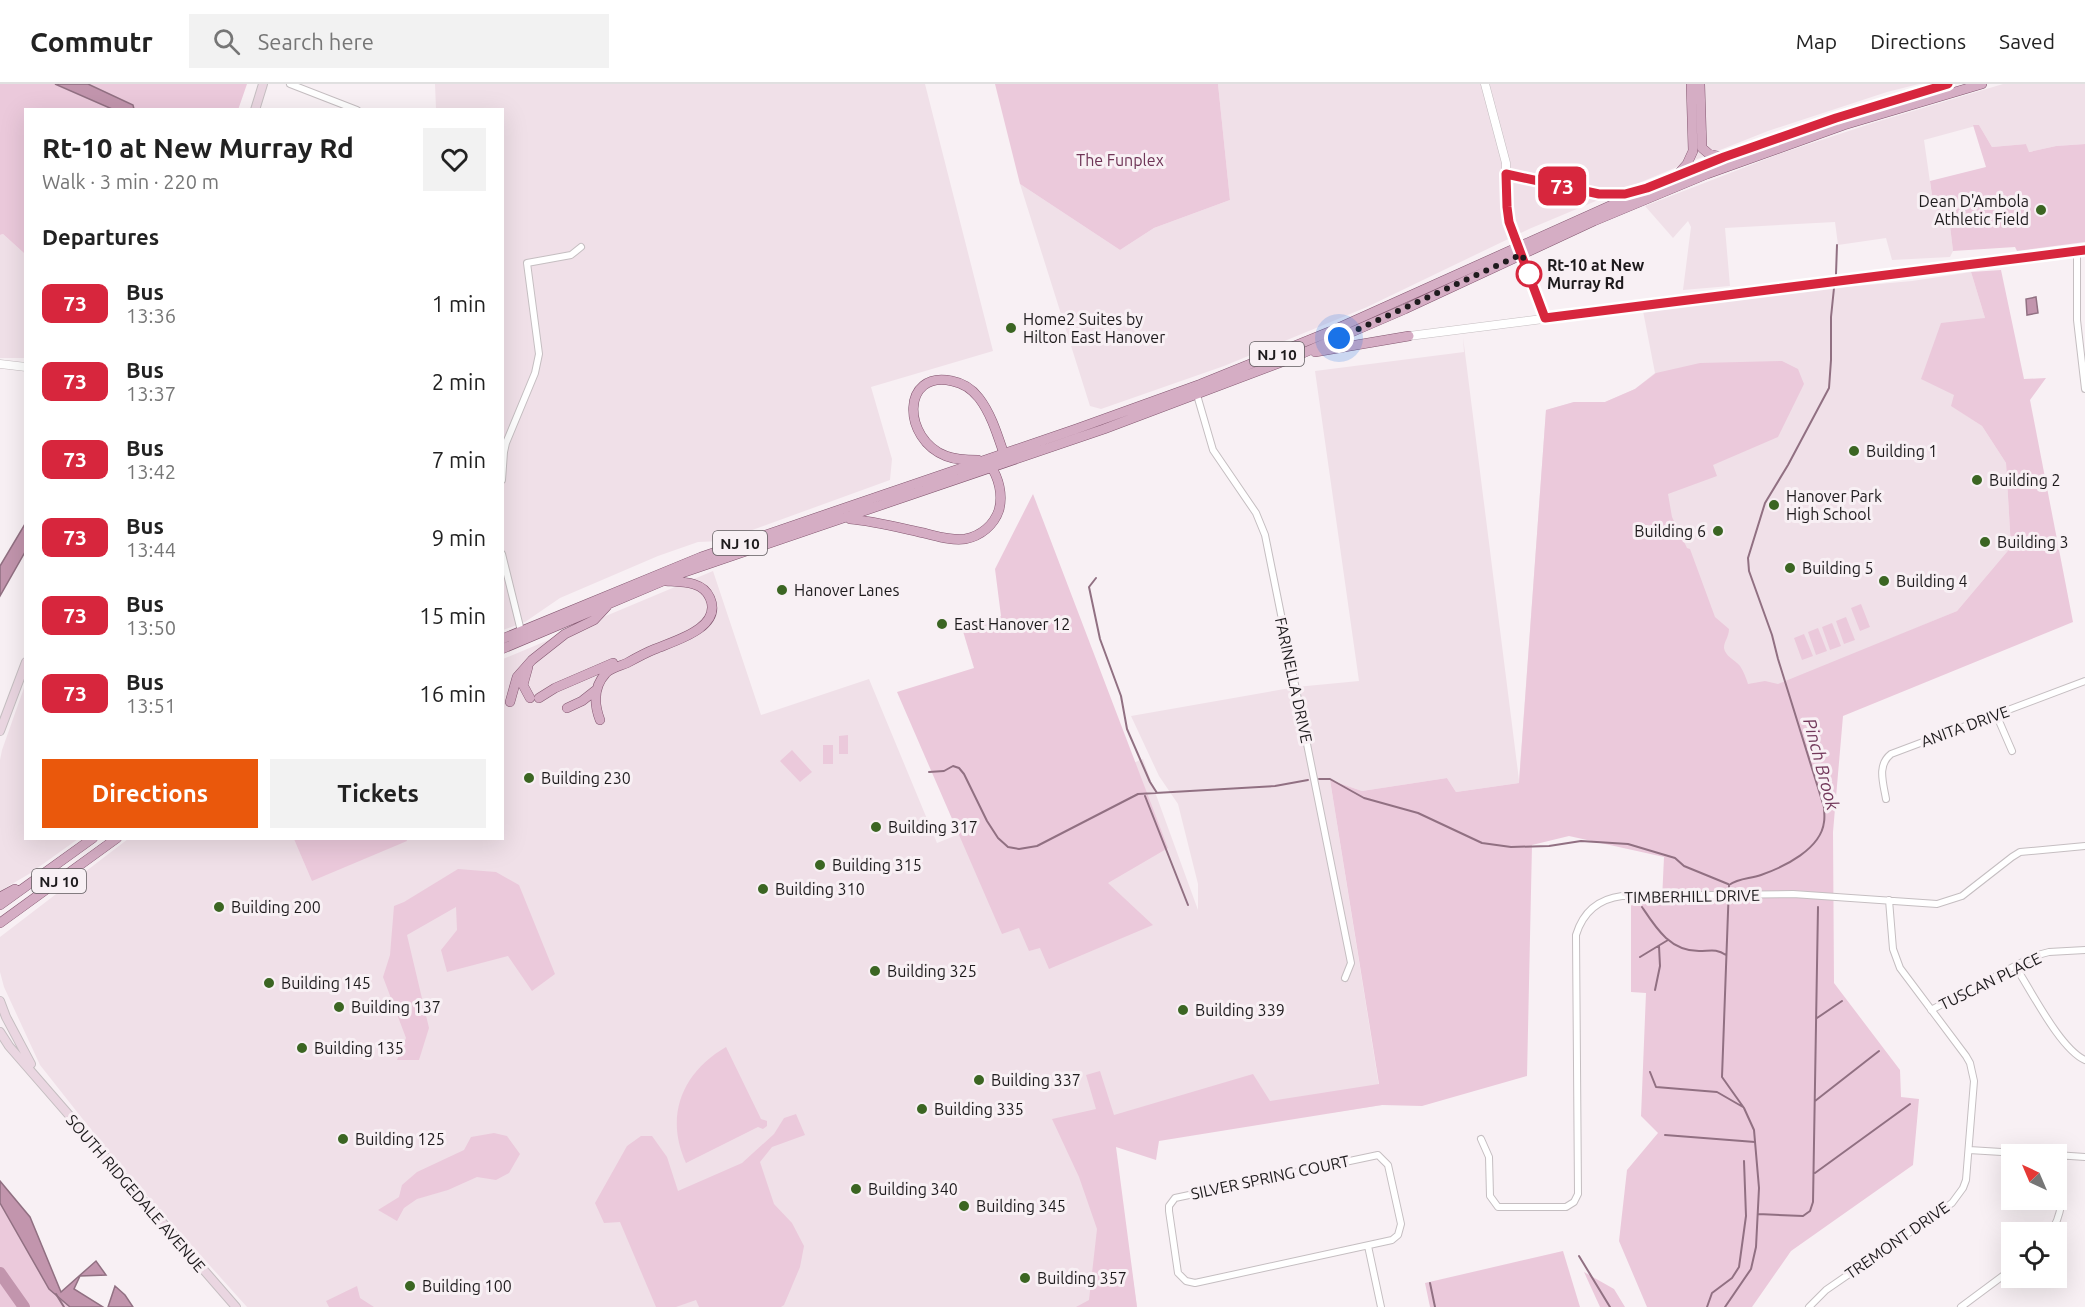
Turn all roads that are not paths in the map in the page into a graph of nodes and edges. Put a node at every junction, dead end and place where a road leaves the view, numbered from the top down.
1 (263, 84) edge
2 (290, 84) edge
3 (1485, 84) edge
4 (1691, 84) edge
5 (1700, 84) edge
6 (1948, 84) edge
7 (1982, 84) edge
8 (256, 108) edge
9 (352, 108) edge
10 (1724, 157) junction
11 (1506, 174) junction
12 (1674, 177) junction
13 (1647, 188) junction
14 (581, 247) dead end
15 (1520, 250) junction
16 (2081, 251) edge
17 (1545, 318) junction
18 (1409, 336) joint
19 (1298, 355) junction
20 (0, 364) edge
21 (24, 366) edge
22 (2085, 389) edge
23 (1197, 395) junction
24 (504, 452) edge
25 (1006, 458) junction
26 (982, 461) junction
27 (992, 468) junction
28 (846, 518) junction
29 (504, 562) edge
30 (665, 581) junction
31 (609, 603) junction
32 (521, 631) junction
33 (504, 638) edge
34 (504, 648) edge
35 (638, 656) junction
36 (532, 660) junction
37 (24, 667) edge
38 (2085, 681) edge
39 (596, 690) junction
40 (510, 702) dead end
41 (567, 708) dead end
42 (1996, 714) junction
43 (600, 720) dead end
44 (0, 730) edge
45 (2012, 751) dead end
46 (1887, 799) dead end
47 (90, 840) edge
48 (114, 840) edge
49 (2085, 846) edge
50 (29, 885) junction
51 (0, 897) edge
52 (1888, 900) junction
53 (0, 905) edge
54 (0, 923) edge
55 (2085, 950) edge
56 (2015, 966) junction
57 (1345, 978) dead end
58 (0, 1001) edge
59 (1931, 1010) junction
60 (0, 1032) edge
61 (2085, 1060) edge
62 (38, 1078) junction
63 (1481, 1139) dead end
64 (1969, 1150) junction
65 (2001, 1152) edge
66 (2067, 1156) edge
67 (2085, 1157) edge
68 (1368, 1246) junction
69 (2001, 1277) edge
70 (236, 1307) edge
71 (1381, 1307) edge
72 (1809, 1307) edge
73 (1961, 1307) edge

1 - 8 main road
2 - 9 street
3 - 11 street
4 - 12 main road
5 - 10 main road
6 - 10 main road, NJ 10
7 - 15 main road, NJ 10
10 - 12 main road, NJ 10
11 - 13 main road
11 - 15 street
12 - 13 main road, NJ 10
13 - 15 main road, NJ 10
14 - 24 street
15 - 17 street
15 - 19 main road, NJ 10
15 - 25 main road, NJ 10
16 - 17 street
16 - 22 street
17 - 18 street
18 - 19 main road
19 - 23 main road, NJ 10
20 - 21 street
23 - 25 main road, NJ 10
23 - 57 street, FARINELLA DRIVE
25 - 26 main road, NJ 10
25 - 26 main road
25 - 27 main road, NJ 10
26 - 27 main road
26 - 32 main road, NJ 10
27 - 28 main road, NJ 10
27 - 28 main road
28 - 30 main road, NJ 10
29 - 32 street
30 - 31 main road, NJ 10
30 - 35 main road
31 - 34 main road, NJ 10
31 - 36 main road
32 - 33 main road, NJ 10
35 - 36 main road
35 - 39 main road
36 - 40 main road
37 - 44 main road
38 - 42 street, ANITA DRIVE
39 - 41 main road
39 - 43 main road
42 - 45 street
42 - 46 street, ANITA DRIVE
47 - 50 main road, NJ 10
48 - 54 main road, NJ 10
49 - 52 street, TIMBERHILL DRIVE
50 - 51 main road
50 - 53 main road, NJ 10
52 - 59 street, TREMONT DRIVE
52 - 63 street, TIMBERHILL DRIVE
55 - 56 street, TUSCAN PLACE
56 - 59 street, TUSCAN PLACE
56 - 61 street
58 - 62 main road, SOUTH RIDGEDALE AVENUE
59 - 64 street, TREMONT DRIVE
60 - 62 main road, SOUTH RIDGEDALE AVENUE
62 - 70 main road, SOUTH RIDGEDALE AVENUE
64 - 65 street
64 - 72 street, TREMONT DRIVE
66 - 67 street
68 - 68 street, SILVER SPRING COURT
68 - 71 street
69 - 73 street

